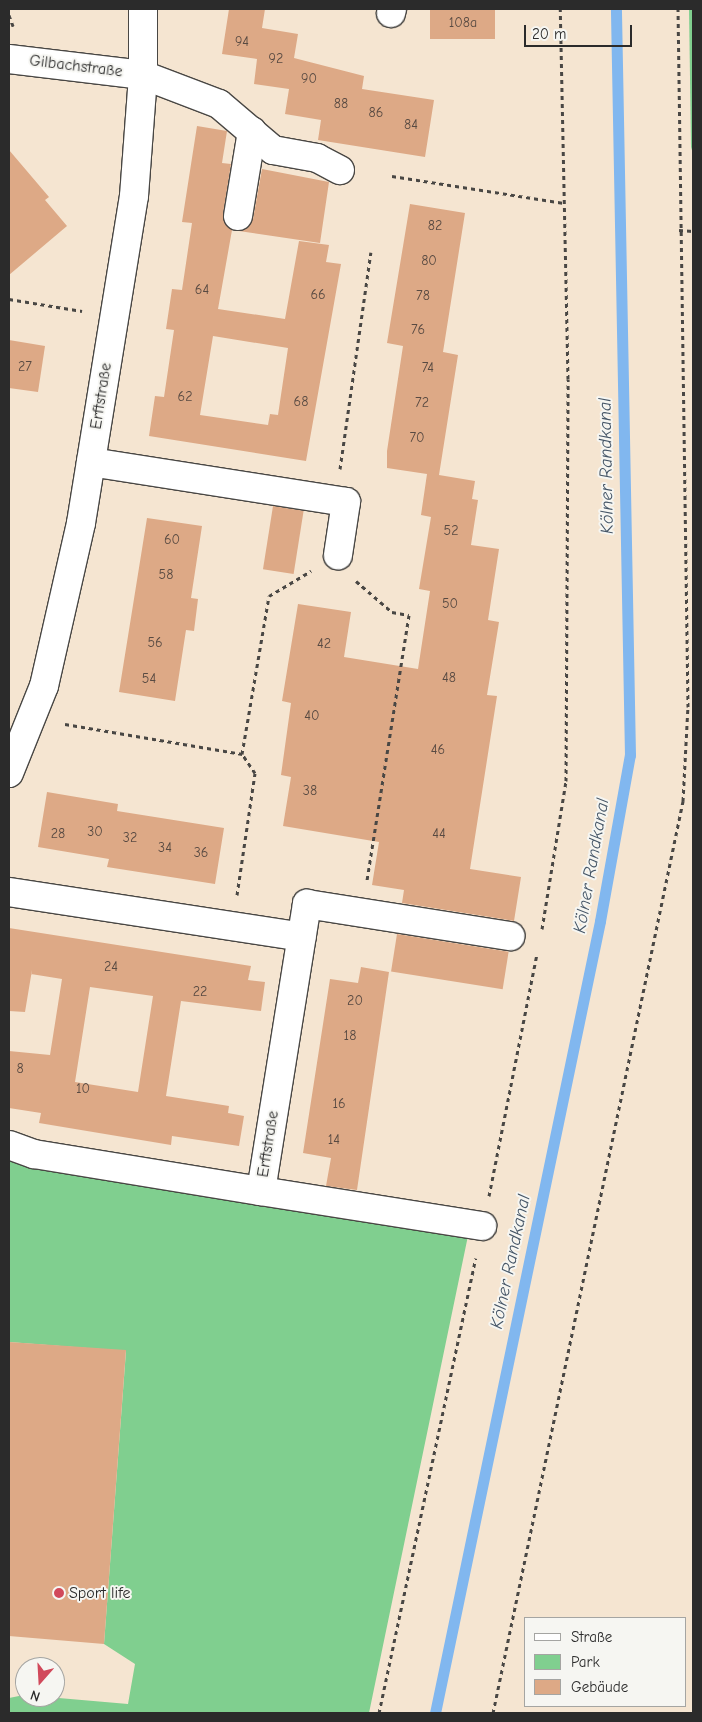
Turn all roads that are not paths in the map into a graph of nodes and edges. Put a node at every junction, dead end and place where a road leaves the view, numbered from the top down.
1 (143, 9) edge
2 (9, 59) edge
3 (143, 75) junction
4 (252, 131) junction
5 (340, 170) dead end
6 (238, 216) dead end
7 (91, 462) junction
8 (338, 555) road end
9 (9, 773) edge
10 (9, 892) edge
11 (510, 936) dead end
12 (302, 937) junction
13 (9, 1145) edge
14 (261, 1191) junction
15 (482, 1226) road end

1 - 3 street, Erftstraße
2 - 3 street, Gilbachstraße
3 - 4 street, Gilbachstraße
3 - 7 street, Erftstraße
4 - 5 street, Gilbachstraße
4 - 6 street
7 - 8 street
7 - 9 street, Erftstraße
10 - 12 street
11 - 12 street, Erftstraße
12 - 14 street, Erftstraße
13 - 14 street, Erftstraße
14 - 15 street

